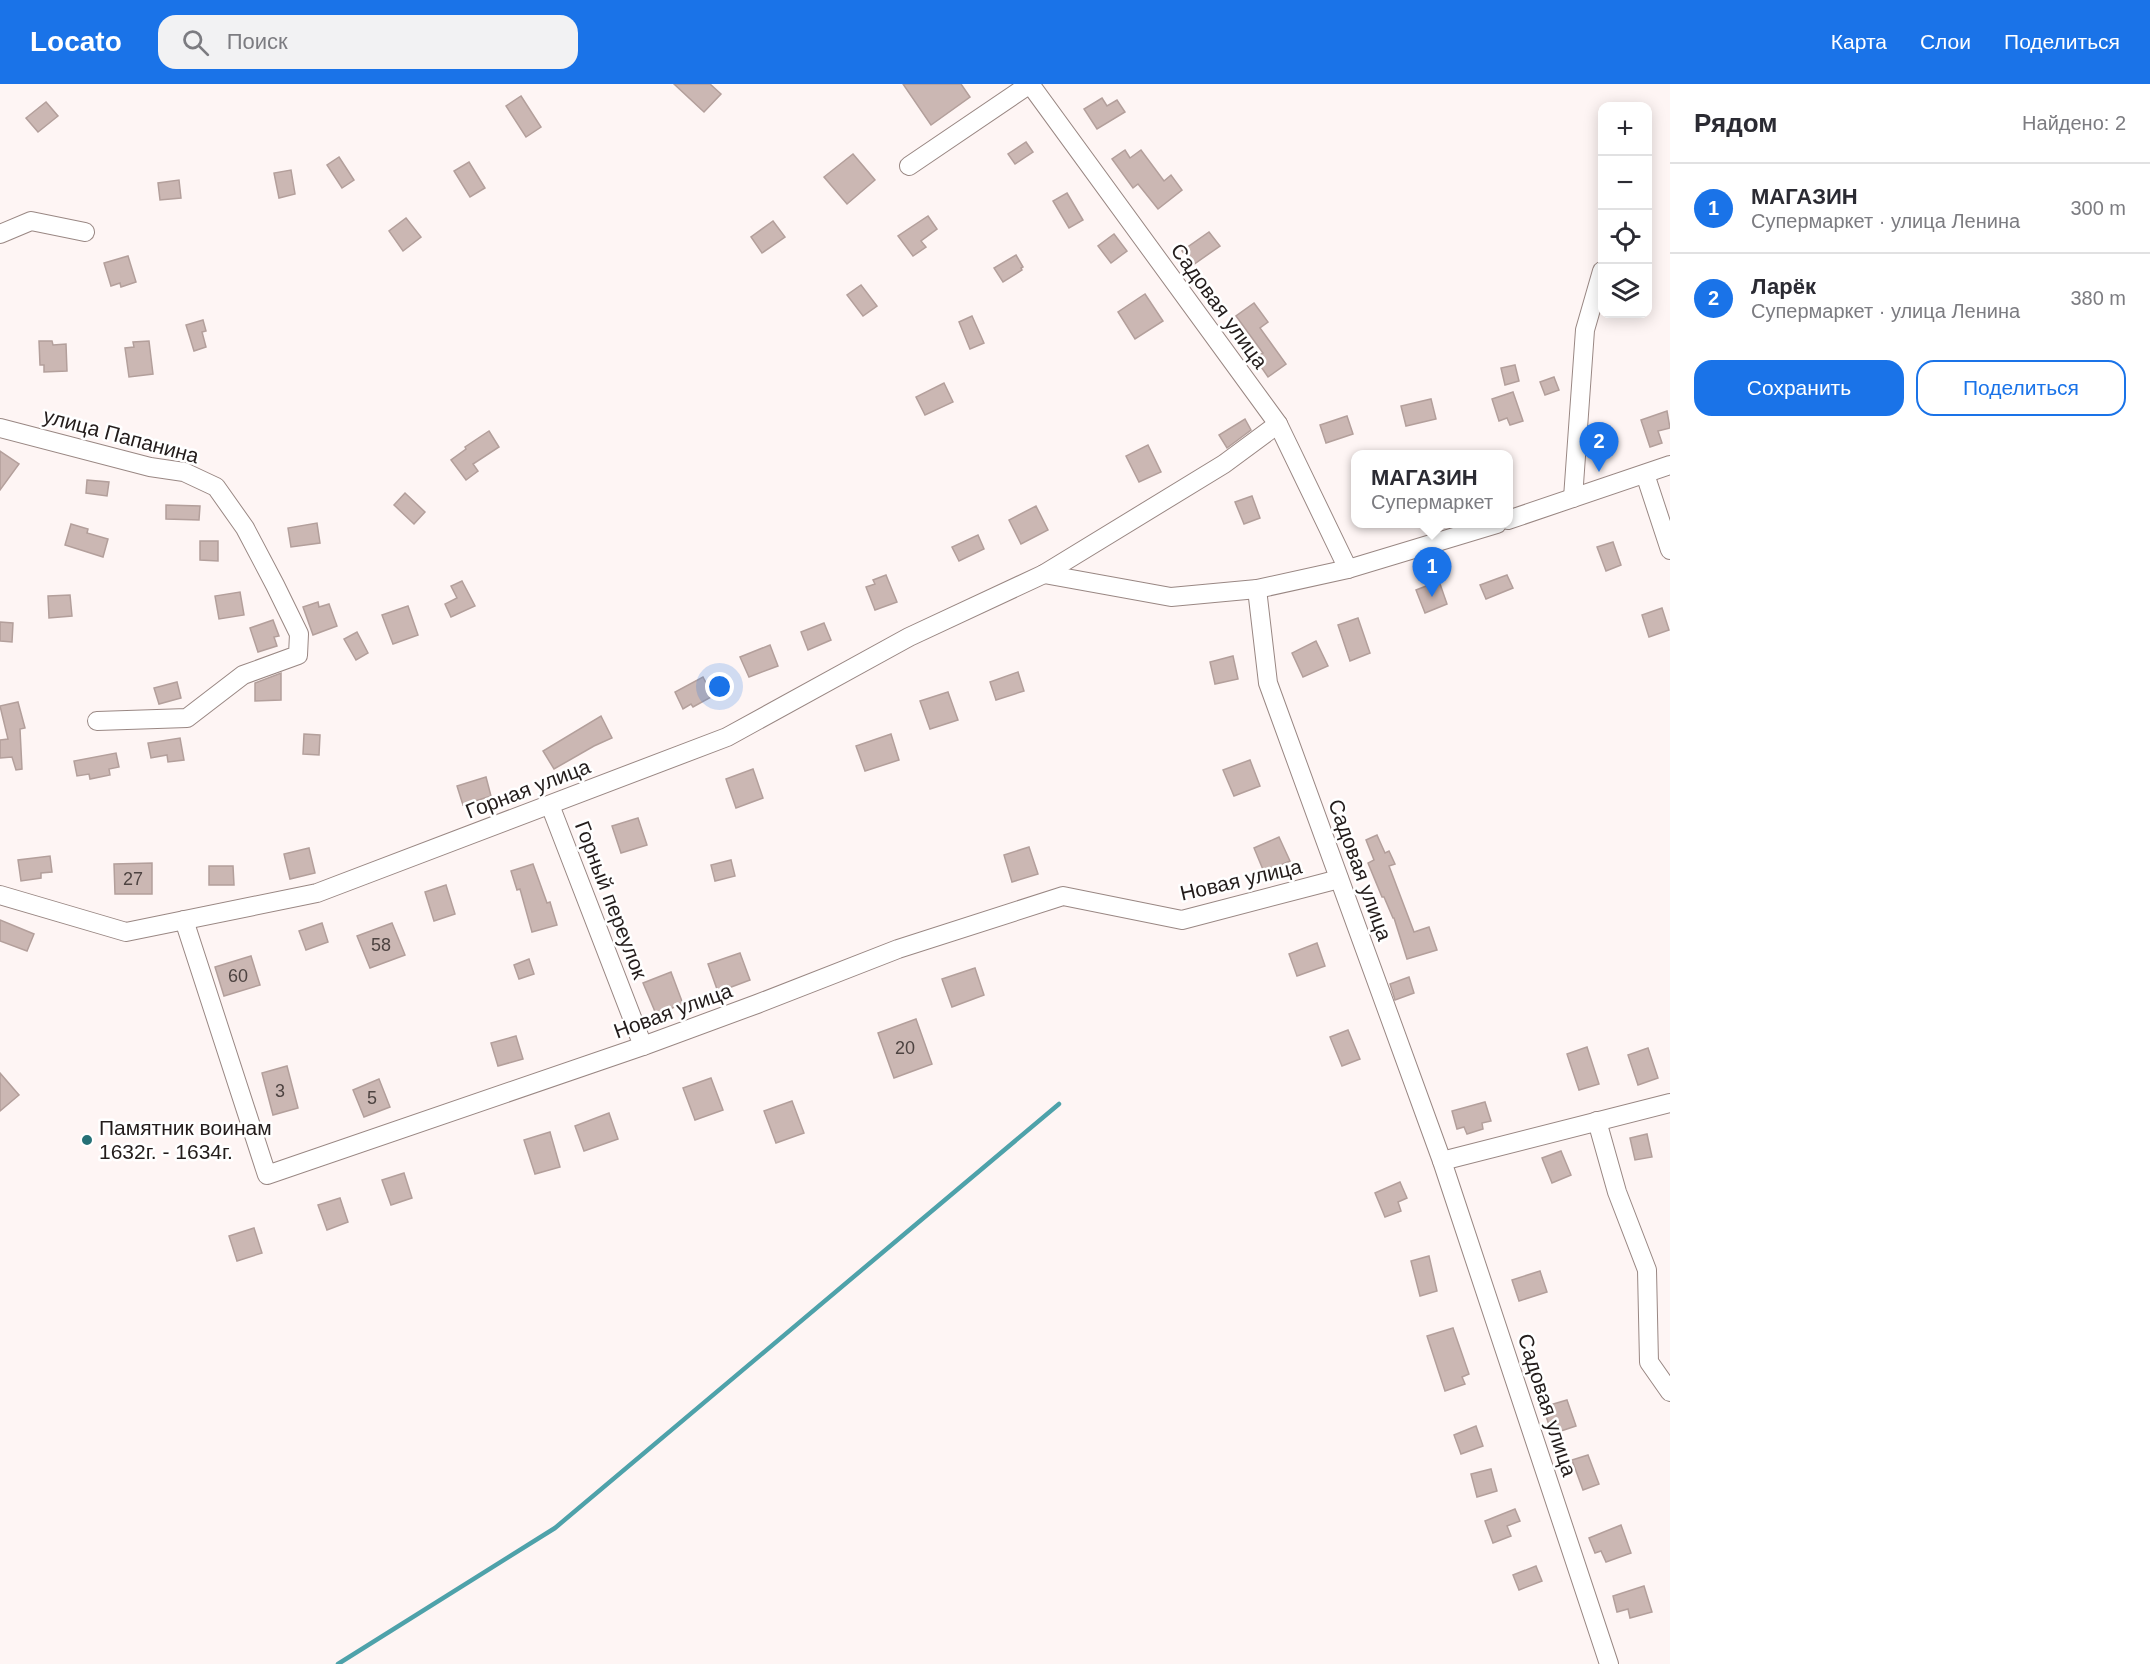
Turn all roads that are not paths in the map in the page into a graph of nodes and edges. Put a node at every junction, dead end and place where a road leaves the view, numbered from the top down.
1 (1030, 84) edge
2 (909, 166) dead end
3 (85, 232) dead end
4 (0, 234) edge
5 (1598, 286) edge
6 (1278, 424) junction
7 (0, 428) edge
8 (1670, 465) edge
9 (1645, 474) junction
10 (1573, 498) junction
11 (1513, 519) edge
12 (1484, 528) edge
13 (1670, 550) edge
14 (1348, 569) junction
15 (1044, 574) junction
16 (1257, 588) junction
17 (96, 721) dead end
18 (550, 805) junction
19 (1339, 879) junction
20 (0, 895) edge
21 (187, 927) junction
22 (643, 1046) junction
23 (1670, 1103) edge
24 (1597, 1121) junction
25 (1442, 1161) junction
26 (1670, 1392) edge
27 (1609, 1664) edge

1 - 2 street
1 - 6 street, Садовая улица
3 - 4 street
5 - 10 street
6 - 14 street, Садовая улица
6 - 15 street, Горная улица
7 - 17 street, улица Папанина
8 - 9 street
9 - 10 street
9 - 13 street
10 - 11 street
12 - 14 street
14 - 16 street
15 - 16 street
15 - 18 street, Горная улица
16 - 19 street, Садовая улица
18 - 21 street, Горная улица
18 - 22 street, Горный переулок
19 - 22 street, Новая улица
19 - 25 street, Садовая улица
20 - 21 street, Горная улица
21 - 22 street, Новая улица
23 - 24 street
24 - 25 street
24 - 26 street
25 - 27 street, Садовая улица

